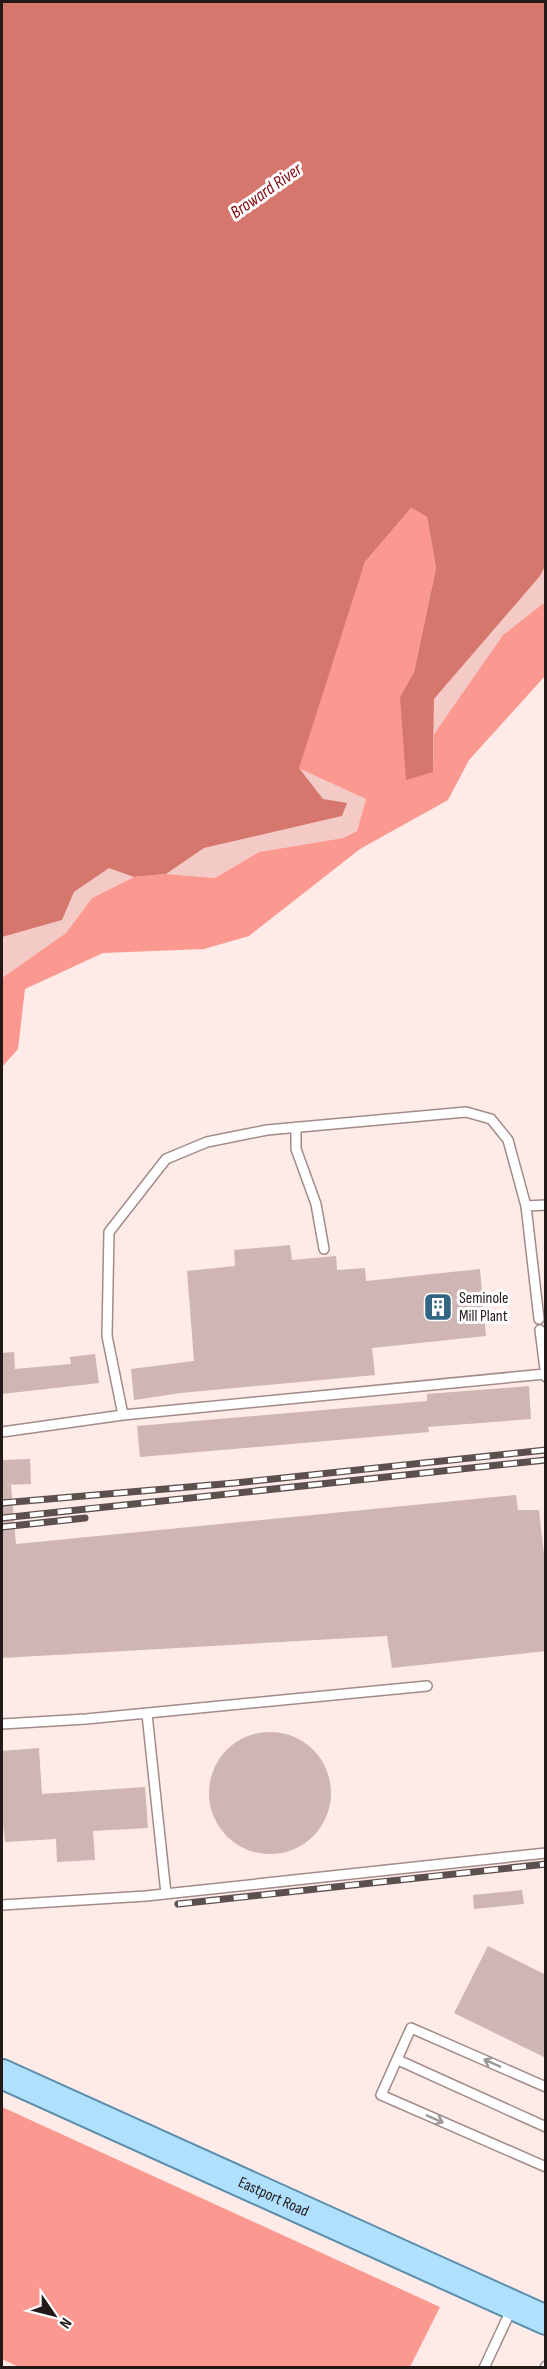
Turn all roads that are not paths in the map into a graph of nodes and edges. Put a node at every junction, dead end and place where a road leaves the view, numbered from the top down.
1 (296, 1127) junction
2 (546, 1204) edge
3 (526, 1206) junction
4 (324, 1249) dead end
5 (539, 1319) dead end
6 (540, 1330) dead end
7 (545, 1375) edge
8 (123, 1415) junction
9 (2, 1432) edge
10 (427, 1686) dead end
11 (147, 1714) junction
12 (2, 1724) edge
13 (546, 1853) edge
14 (166, 1894) junction
15 (2, 1905) edge
16 (398, 2060) junction
17 (2, 2074) edge
18 (546, 2087) edge
19 (546, 2127) edge
20 (546, 2167) edge
21 (513, 2306) junction
22 (546, 2320) edge
23 (484, 2367) edge

1 - 3 lane
1 - 4 lane
1 - 8 lane
2 - 3 lane
3 - 5 lane
6 - 7 lane
7 - 8 lane
8 - 9 lane
10 - 11 lane
11 - 12 lane
11 - 14 lane
13 - 14 lane
14 - 15 lane
18 -> 16 lane
16 - 19 lane
16 -> 20 lane
17 - 21 main road, Eastport Road
21 - 22 main road, Eastport Road
21 - 23 lane

